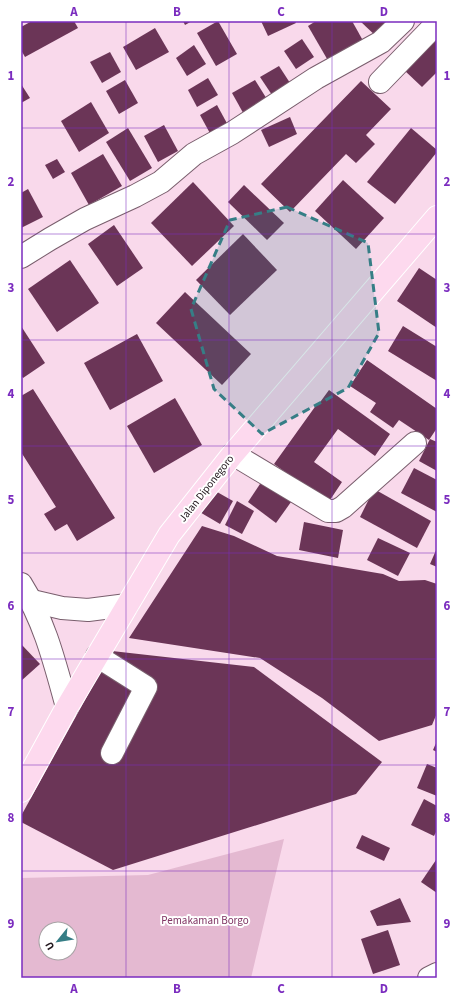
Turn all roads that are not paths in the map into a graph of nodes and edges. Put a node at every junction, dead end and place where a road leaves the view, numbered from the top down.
1 (403, 21) edge
2 (437, 23) edge
3 (380, 82) dead end
4 (437, 217) edge
5 (21, 257) edge
6 (415, 443) dead end
7 (233, 454) junction
8 (27, 593) edge
9 (127, 605) junction
10 (97, 656) junction
11 (68, 707) junction
12 (112, 753) dead end
13 (21, 791) edge
14 (437, 974) edge
15 (429, 978) edge

1 - 5 street
2 - 3 street
4 - 7 main road, Jalan Diponegoro
6 - 7 street
7 - 9 main road, Jalan Diponegoro
8 - 9 street
8 - 11 street
9 - 10 main road, Jalan Diponegoro
10 - 11 main road, Jalan Diponegoro
10 - 12 street
11 - 13 main road, Jalan Diponegoro
14 - 15 street

